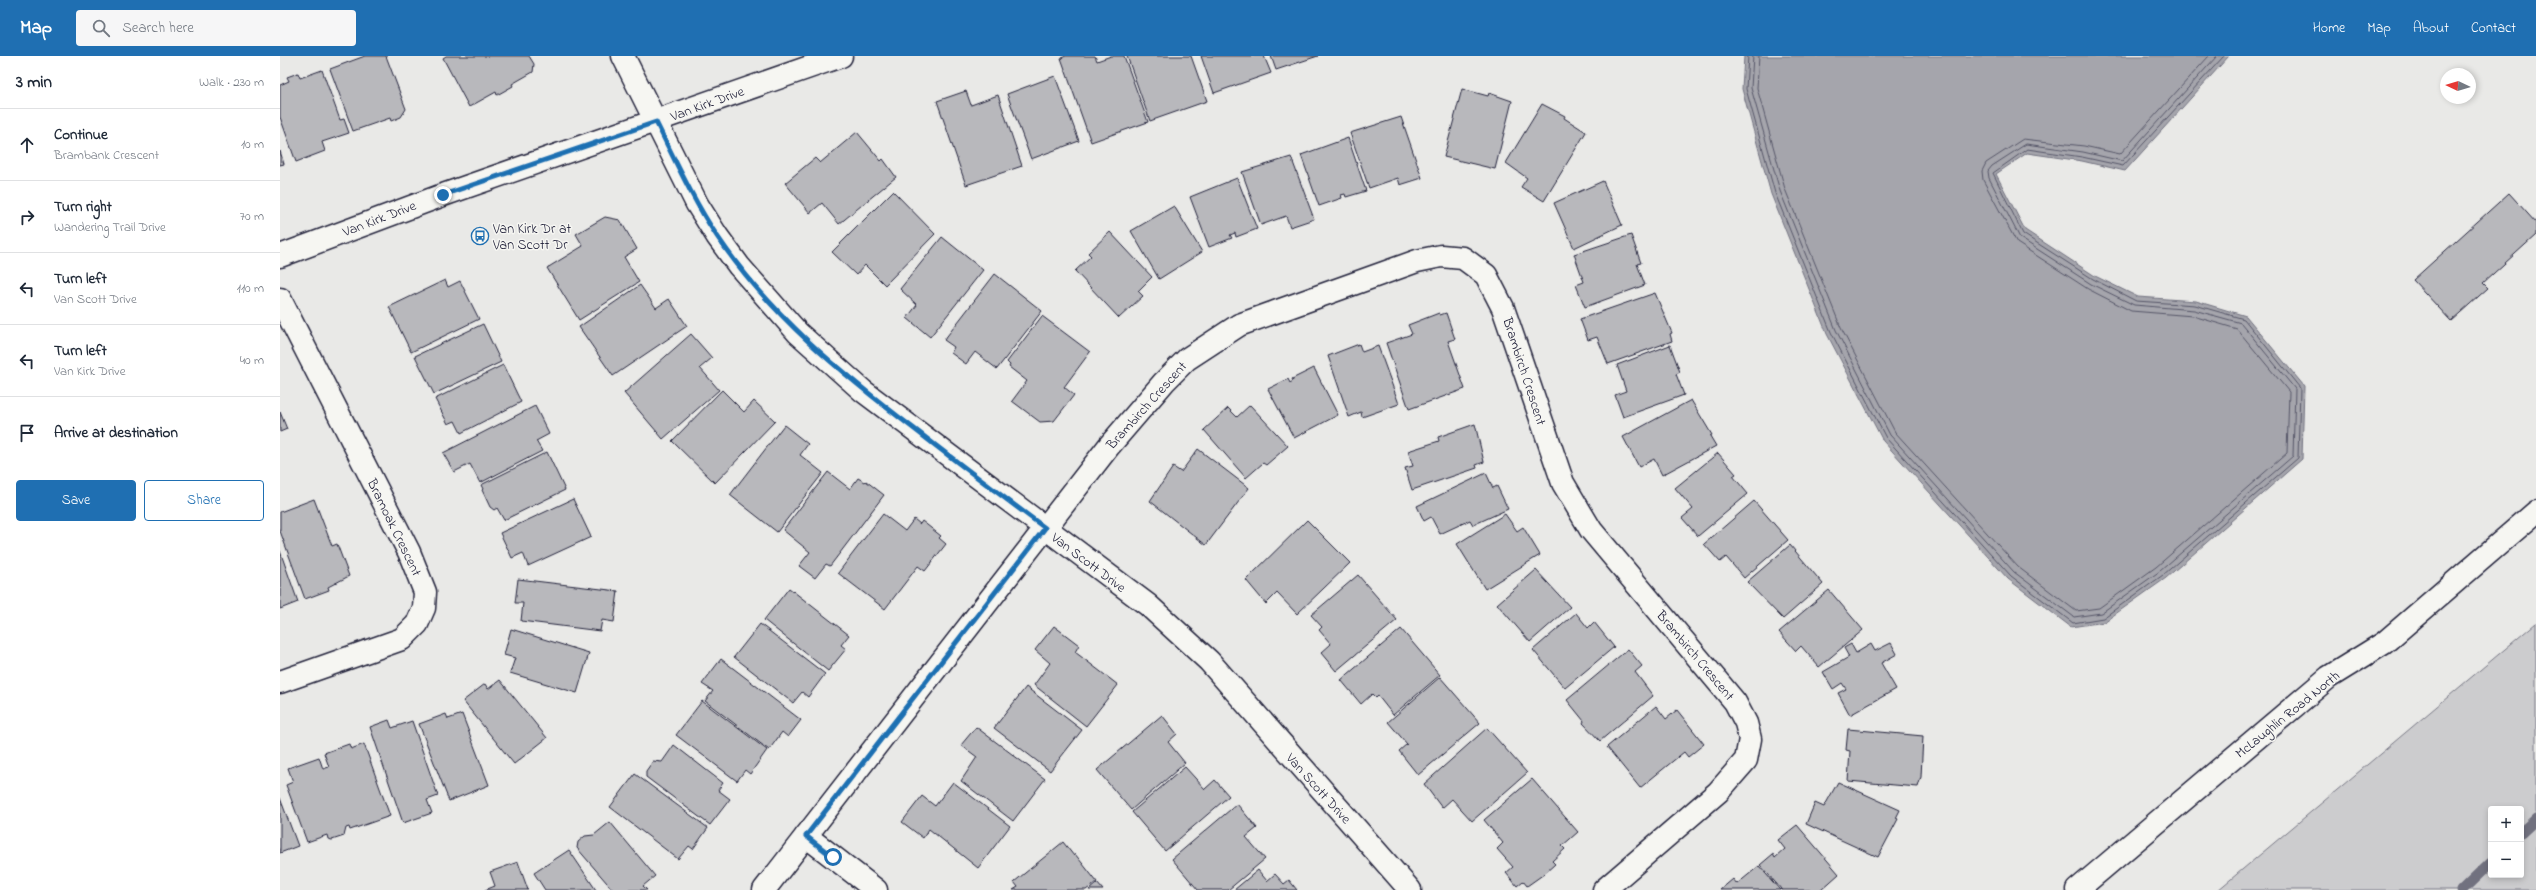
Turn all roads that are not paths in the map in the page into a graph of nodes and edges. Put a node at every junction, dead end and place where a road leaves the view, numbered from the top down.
1 (623, 56) edge
2 (842, 56) edge
3 (656, 122) junction
4 (280, 256) edge
5 (280, 299) edge
6 (2536, 512) edge
7 (1045, 528) junction
8 (280, 682) edge
9 (806, 836) junction
10 (764, 890) edge
11 (876, 890) edge
12 (1410, 890) edge
13 (1604, 890) edge
14 (2077, 890) edge

1 - 3 street, Van Scott Drive
2 - 3 street, Van Kirk Drive
3 - 4 street, Van Kirk Drive
3 - 7 street, Van Scott Drive
5 - 8 street, Bramoak Crescent
6 - 14 street, McLaughlin Road North
7 - 9 street, Brambirch Crescent
7 - 12 street, Van Scott Drive
7 - 13 street, Brambirch Crescent
9 - 10 street, Brambirch Crescent
9 - 11 street

